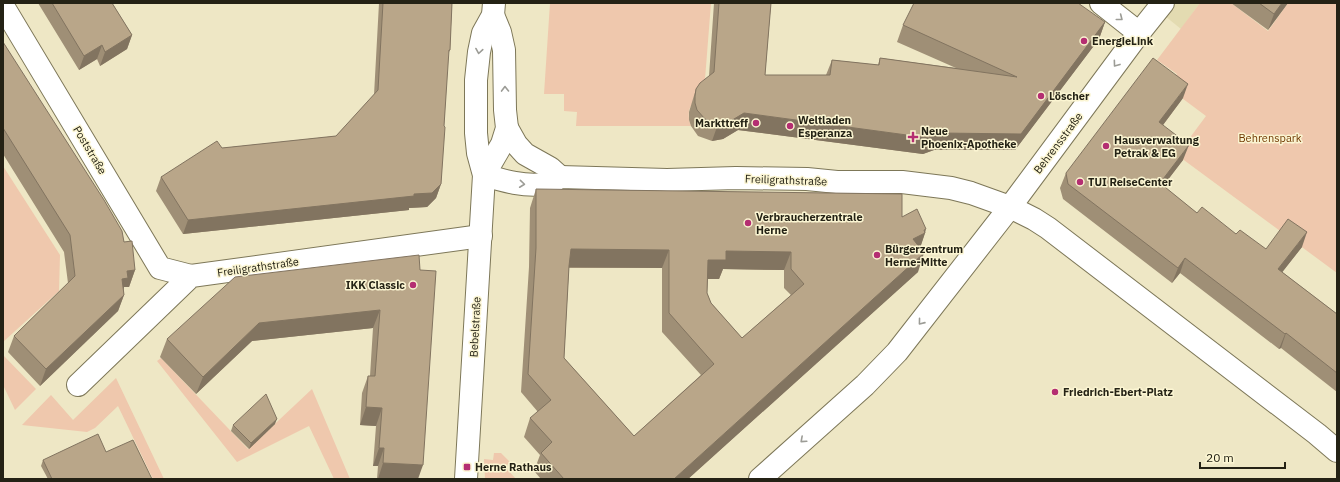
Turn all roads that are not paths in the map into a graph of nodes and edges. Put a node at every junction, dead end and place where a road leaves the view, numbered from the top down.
1 (1101, 3) edge
2 (1163, 3) edge
3 (3, 6) edge
4 (494, 9) edge
5 (1139, 33) junction
6 (507, 128) junction
7 (484, 175) junction
8 (560, 177) junction
9 (1010, 207) junction
10 (480, 236) junction
11 (191, 276) junction
12 (78, 385) dead end
13 (1337, 451) edge
14 (466, 479) edge
15 (760, 479) edge

1 -> 5 street
2 - 5 street, Behrensstraße
3 - 11 street, Poststraße
6 -> 4 street, Bebelstraße
4 -> 7 street, Bebelstraße
5 -> 9 street, Behrensstraße
6 - 7 street, Bebelstraße
6 - 8 street
7 -> 8 street, Freiligrathstraße
7 - 10 street, Bebelstraße
8 - 9 street, Freiligrathstraße
9 - 13 street
9 -> 15 street
10 - 11 street, Freiligrathstraße
10 - 14 street, Bebelstraße
11 - 12 street

